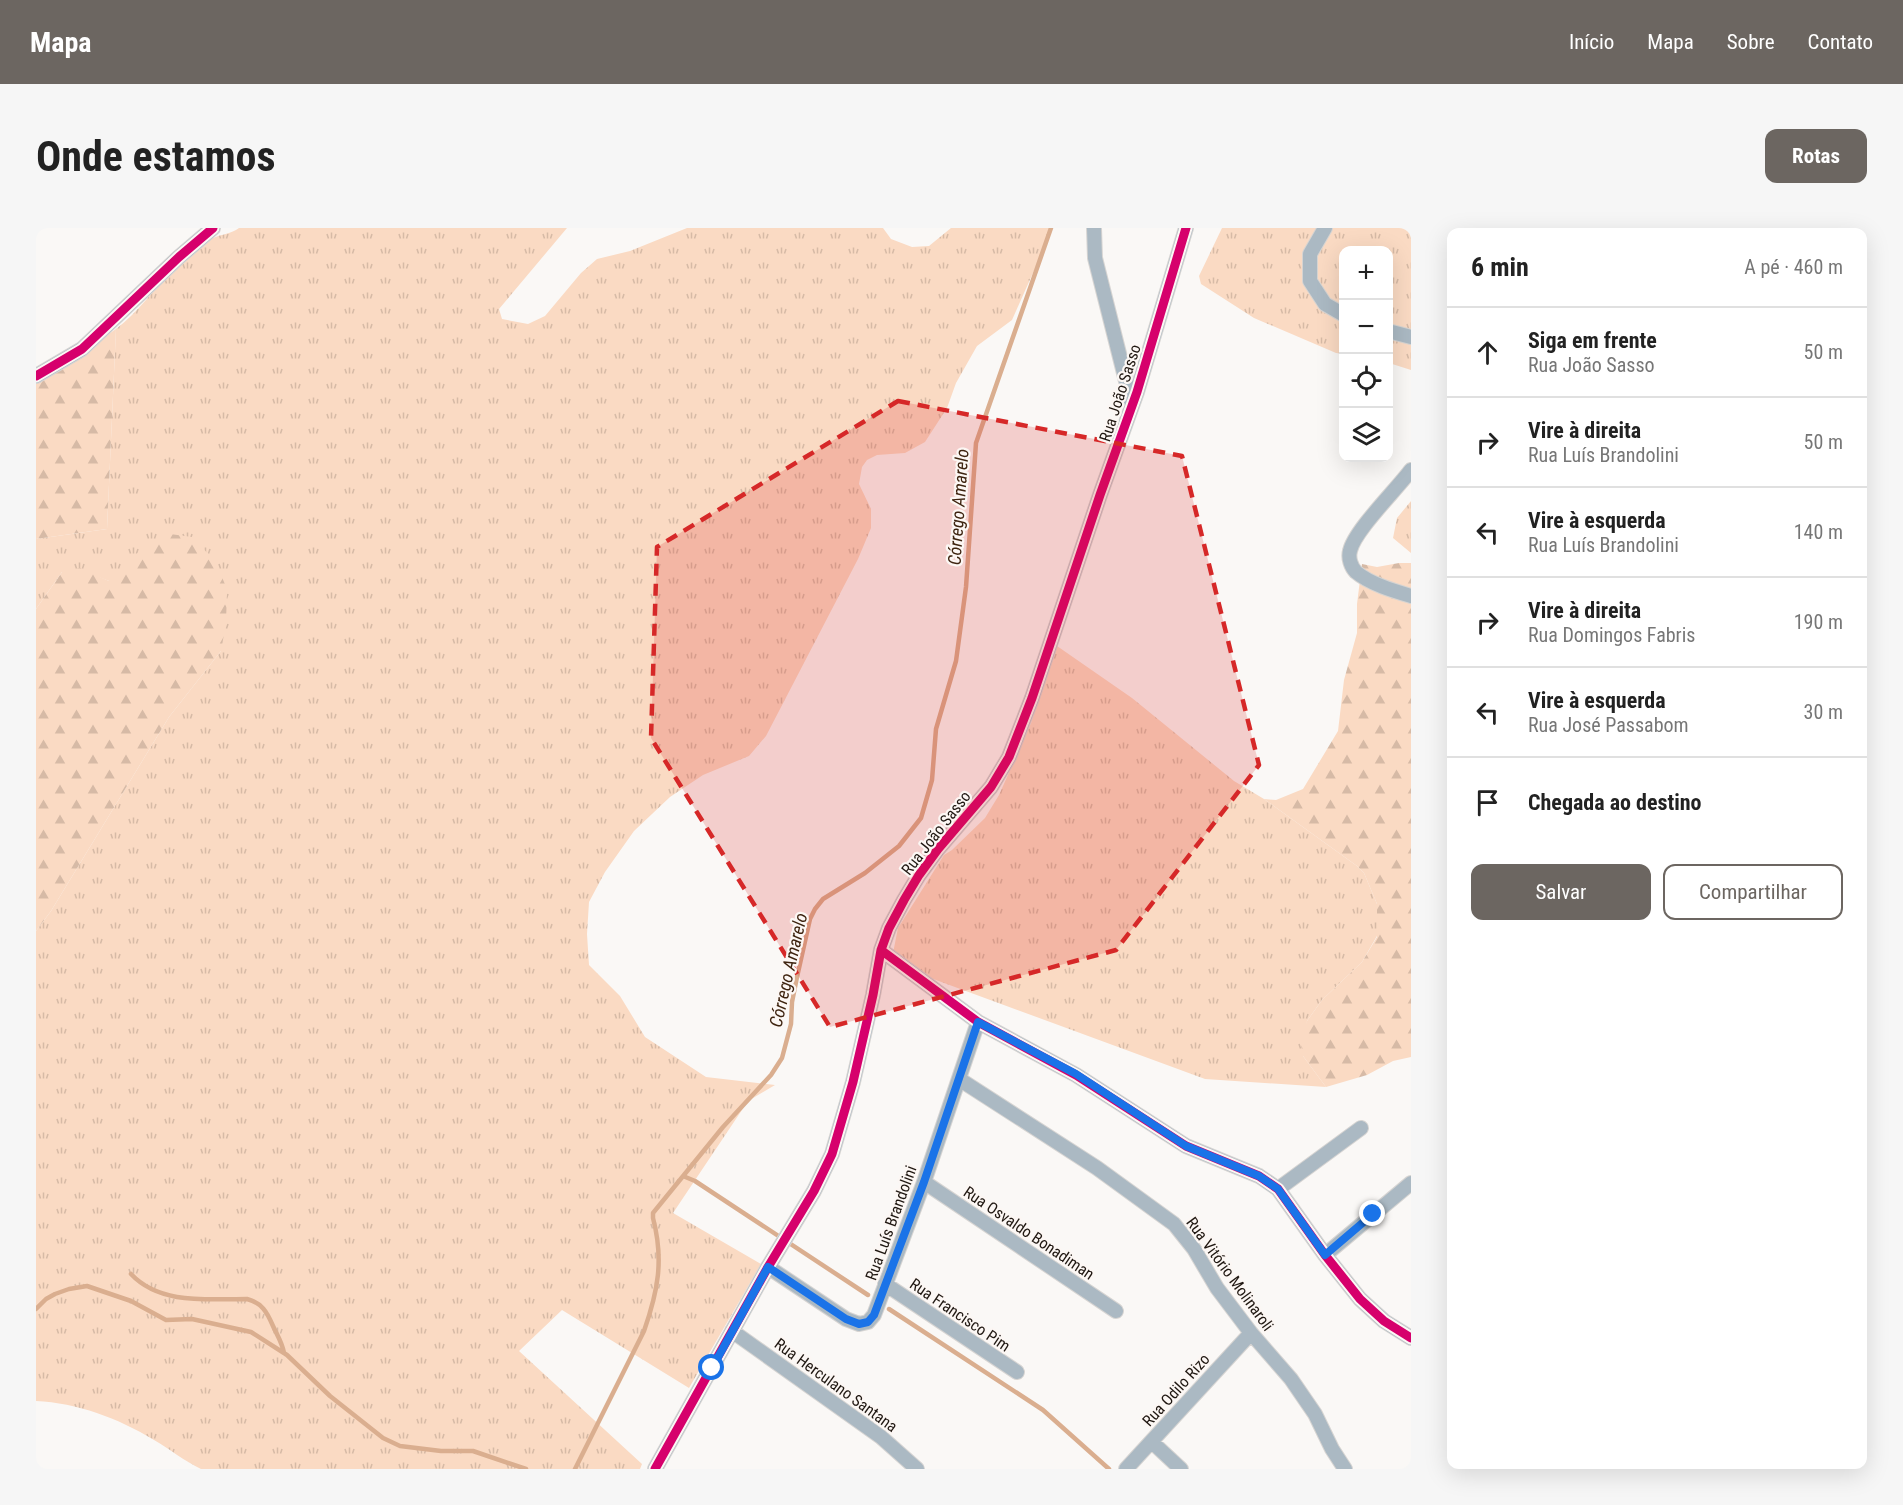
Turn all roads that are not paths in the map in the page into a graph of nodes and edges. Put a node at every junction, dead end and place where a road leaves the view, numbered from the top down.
1 (213, 228) edge
2 (1094, 228) edge
3 (1186, 228) edge
4 (1325, 228) edge
5 (1339, 312) edge
6 (1393, 333) edge
7 (1411, 337) edge
8 (36, 376) edge
9 (1132, 405) junction
10 (1411, 470) edge
11 (1411, 596) edge
12 (881, 950) junction
13 (978, 1022) junction
14 (959, 1079) junction
15 (1361, 1128) dead end
16 (924, 1182) junction
17 (1411, 1183) edge
18 (1278, 1189) junction
19 (1325, 1255) junction
20 (768, 1267) junction
21 (885, 1284) junction
22 (1116, 1311) dead end
23 (732, 1331) junction
24 (1251, 1333) junction
25 (1411, 1338) edge
26 (1017, 1372) dead end
27 (1152, 1442) junction
28 (655, 1469) edge
29 (917, 1469) edge
30 (1126, 1469) edge
31 (1181, 1469) edge
32 (1345, 1469) edge

1 - 8 street
2 - 9 street
3 - 9 street, Rua João Sasso
4 - 5 street
6 - 7 street
9 - 12 street, Rua João Sasso
10 - 11 street
12 - 13 street
12 - 20 street, Rua João Sasso
13 - 14 street, Rua Luís Brandolini
13 - 18 street
14 - 16 street, Rua Luís Brandolini
14 - 24 street, Rua Vitório Molinaroli
15 - 18 street
16 - 21 street, Rua Luís Brandolini
16 - 22 street, Rua Osvaldo Bonadiman
17 - 19 street
18 - 19 street
19 - 25 street
20 - 21 street, Rua Luís Brandolini
20 - 23 street, Rua João Sasso
21 - 26 street, Rua Francisco Pim
23 - 28 street, Rua João Sasso
23 - 29 street, Rua Herculano Santana
24 - 27 street, Rua Odilo Rizo
24 - 32 street, Rua Vitório Molinaroli
27 - 30 street, Rua Odilo Rizo
27 - 31 street

